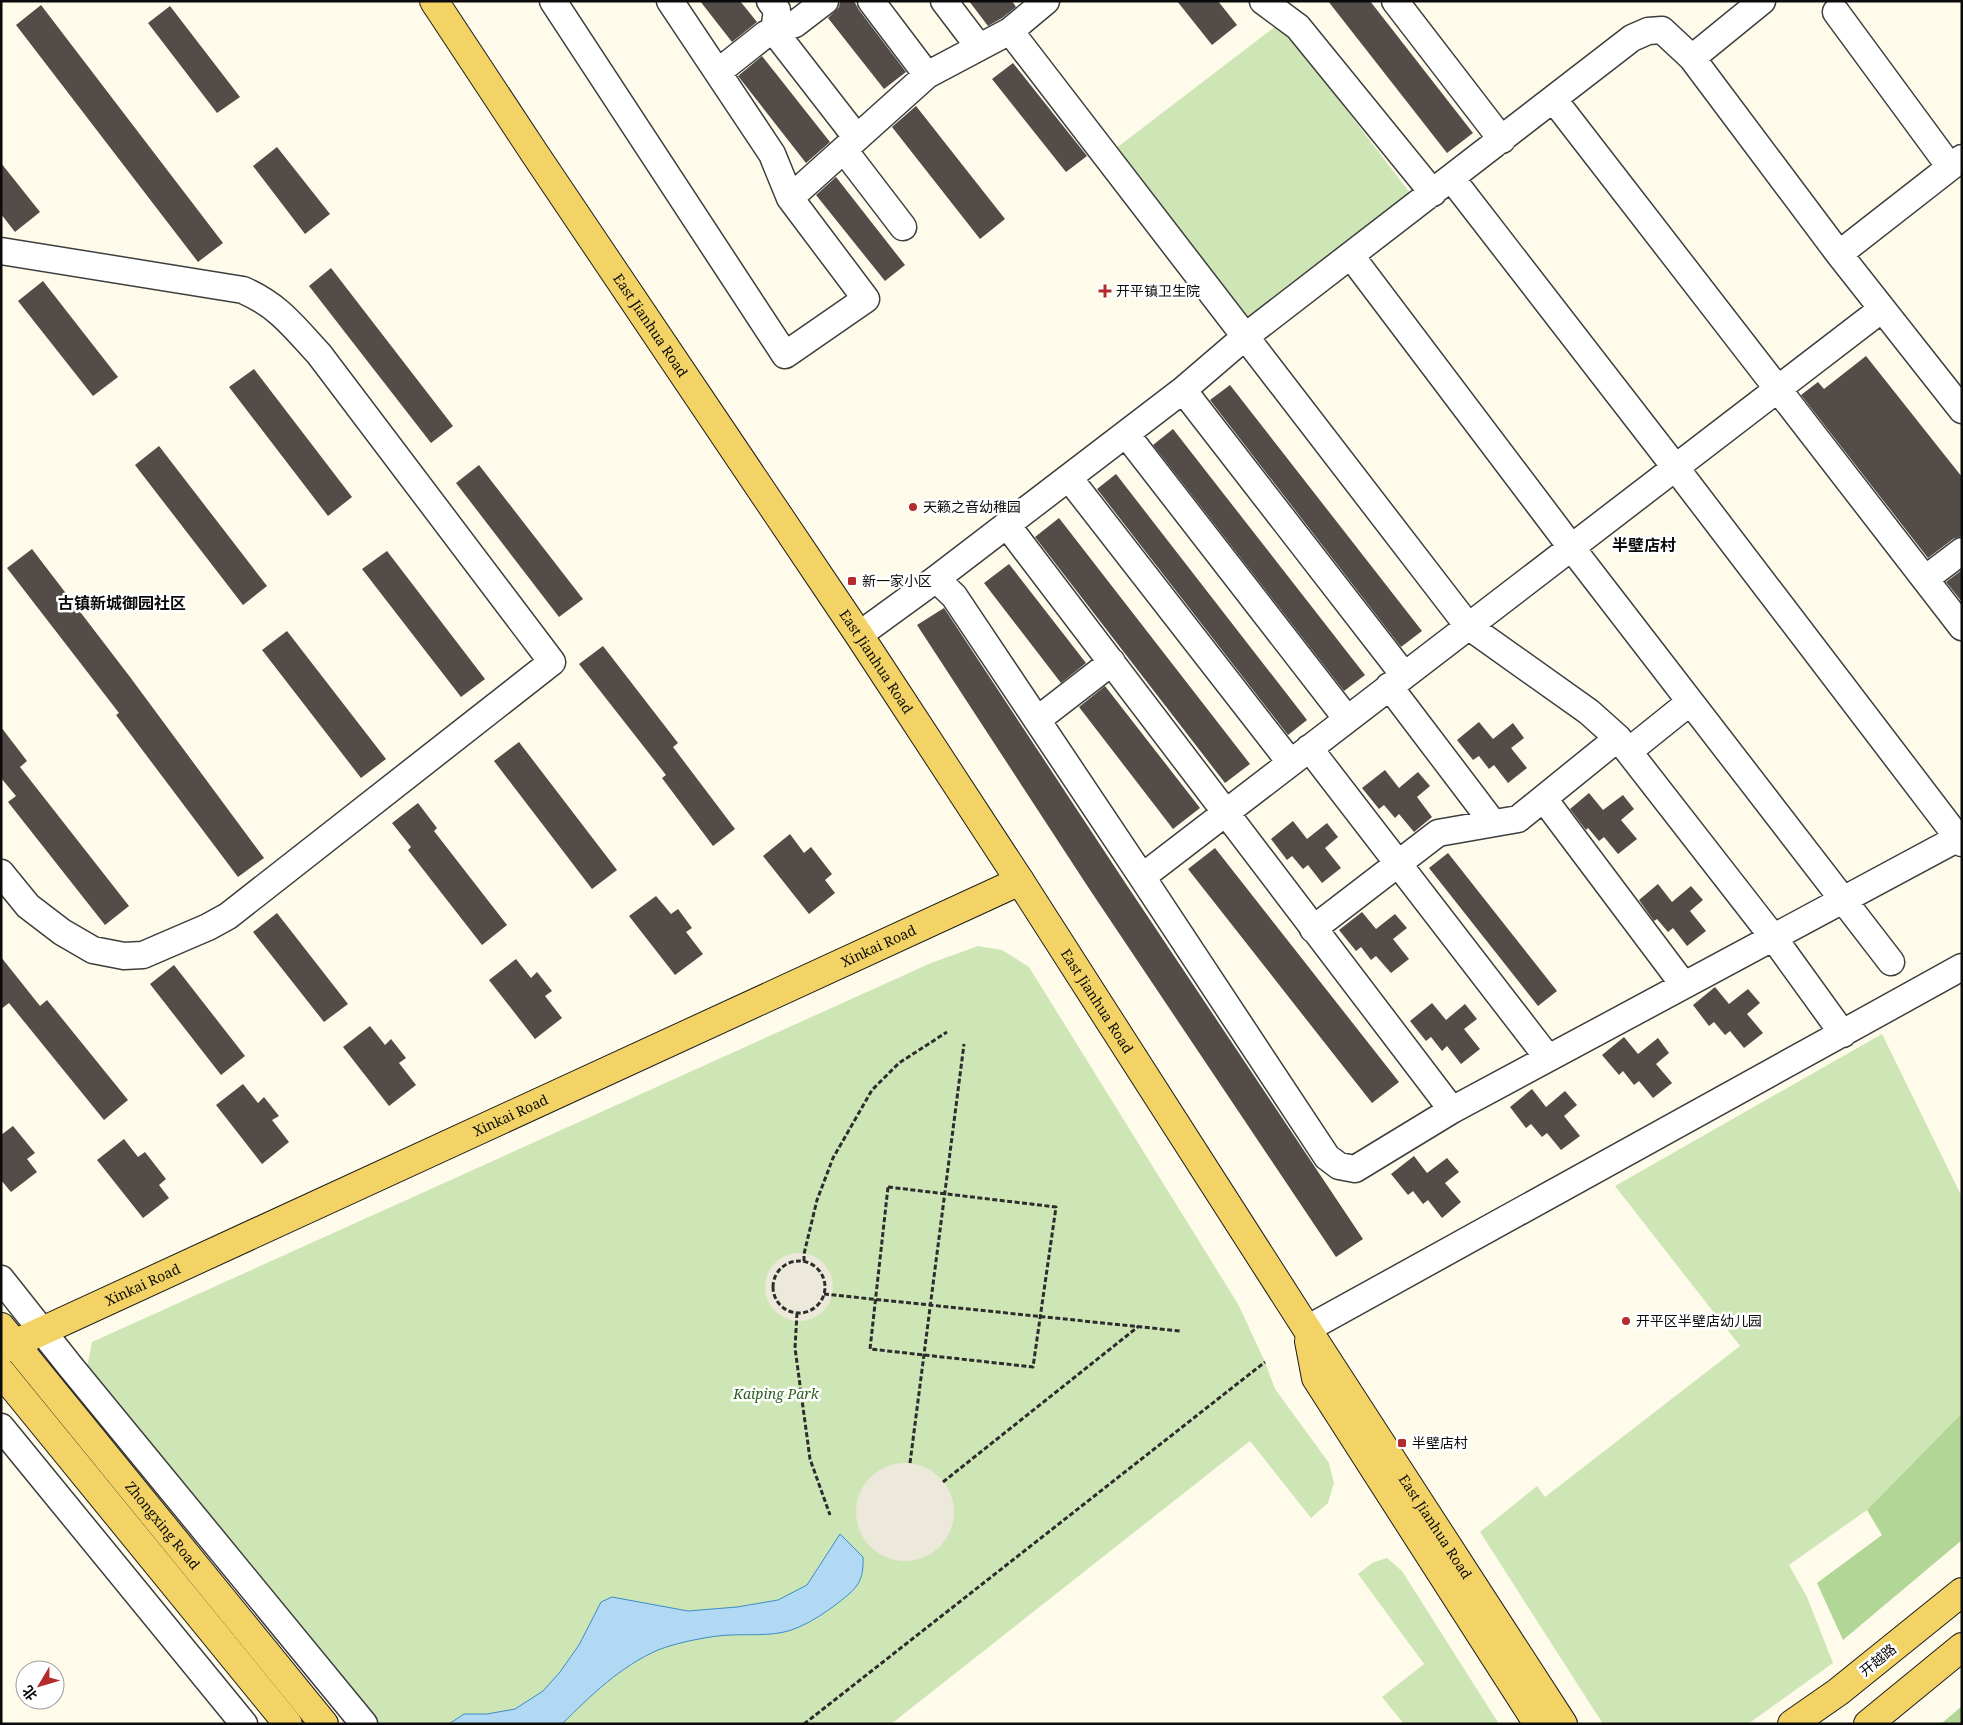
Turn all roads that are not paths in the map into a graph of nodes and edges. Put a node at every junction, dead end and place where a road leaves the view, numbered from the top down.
1 (434, 1) edge
2 (553, 1) edge
3 (670, 1) edge
4 (770, 1) edge
5 (825, 1) edge
6 (871, 1) edge
7 (944, 1) edge
8 (1046, 1) edge
9 (1263, 1) edge
10 (1395, 1) edge
11 (1762, 1) edge
12 (1837, 5) edge
13 (774, 31) junction
14 (1010, 31) junction
15 (979, 47) junction
16 (1692, 58) junction
17 (718, 72) junction
18 (927, 75) junction
19 (1554, 100) junction
20 (1502, 140) junction
21 (850, 144) junction
22 (1956, 162) edge
23 (1442, 186) junction
24 (790, 198) junction
25 (903, 227) dead end
26 (1, 251) edge
27 (1839, 254) junction
28 (1351, 256) junction
29 (1882, 309) junction
30 (1246, 336) junction
31 (1778, 388) junction
32 (1184, 390) junction
33 (1962, 410) edge
34 (1126, 434) junction
35 (1675, 467) junction
36 (1069, 478) junction
37 (1007, 525) junction
38 (1571, 547) junction
39 (1962, 551) edge
40 (936, 579) junction
41 (1925, 579) junction
42 (1468, 626) junction
43 (1962, 627) edge
44 (859, 635) junction
45 (1112, 662) junction
46 (1397, 680) junction
47 (1690, 702) junction
48 (1347, 719) junction
49 (1037, 720) junction
50 (1624, 744) junction
51 (1299, 755) junction
52 (1544, 799) junction
53 (1225, 812) junction
54 (1493, 824) junction
55 (1960, 839) edge
56 (1399, 864) junction
57 (1, 873) edge
58 (1142, 877) junction
59 (1020, 880) junction
60 (1844, 900) junction
61 (1313, 929) junction
62 (1773, 937) junction
63 (1891, 962) dead end
64 (1962, 967) edge
65 (1683, 984) junction
66 (1843, 1034) junction
67 (1548, 1058) junction
68 (1452, 1110) junction
69 (1, 1279) edge
70 (1307, 1329) junction
71 (42, 1331) junction
72 (6, 1340) edge
73 (1, 1372) edge
74 (1, 1428) edge
75 (1962, 1592) edge
76 (1962, 1647) edge
77 (244, 1724) edge
78 (288, 1724) edge
79 (324, 1724) edge
80 (364, 1724) edge
81 (1538, 1724) edge
82 (1563, 1724) edge
83 (1792, 1724) edge
84 (1868, 1724) edge

1 - 44 main road, East Jianhua Road
2 - 24 street
3 - 17 street
4 - 13 street
5 - 13 street
6 - 18 street
7 - 15 street
8 - 14 street
9 - 23 street
10 - 20 street
11 - 16 street
12 - 22 street
13 - 17 street
13 - 21 street
14 - 15 street
14 - 30 street
15 - 18 street
16 - 19 street
16 - 27 street
17 - 24 street
18 - 21 street
19 - 20 street
19 - 31 street
20 - 23 street
21 - 24 street
21 - 25 street
22 - 27 street
23 - 28 street
23 - 35 street
26 - 57 street
27 - 29 street
28 - 30 street
28 - 38 street
29 - 31 street
29 - 33 street
30 - 32 street
30 - 42 street
31 - 35 street
31 - 41 street
32 - 34 street
32 - 46 street
34 - 36 street
34 - 48 street
35 - 38 street
35 - 55 street
36 - 37 street
36 - 51 street
37 - 40 street
37 - 45 street
38 - 42 street
38 - 47 street
39 - 41 street
40 - 44 street
40 - 49 street
41 - 43 street
42 - 46 street
42 - 50 street
44 - 59 main road, East Jianhua Road
45 - 49 street
45 - 53 street
46 - 48 street
46 - 54 street
47 - 50 street
47 - 60 street
48 - 51 street
49 - 58 street
50 - 52 street
50 - 62 street
51 - 53 street
51 - 56 street
52 - 54 street
52 - 65 street
53 - 58 street
53 - 61 street
54 - 56 street
55 - 60 street
56 - 61 street
56 - 67 street
58 - 68 street
59 - 70 main road, East Jianhua Road
59 - 71 main road, Xinkai Road
60 - 62 street
60 - 63 street
61 - 68 street
62 - 65 street
62 - 66 street
64 - 66 street
65 - 67 street
66 - 70 street
67 - 68 street
69 - 71 street
70 - 81 main road, East Jianhua Road
70 - 82 main road, East Jianhua Road
71 - 72 main road, Xinkai Road
71 - 80 street
72 - 79 main road, Zhongxing Road
73 - 78 main road, Zhongxing Road
74 - 77 street
75 - 83 main road, 开越路
76 - 84 main road

